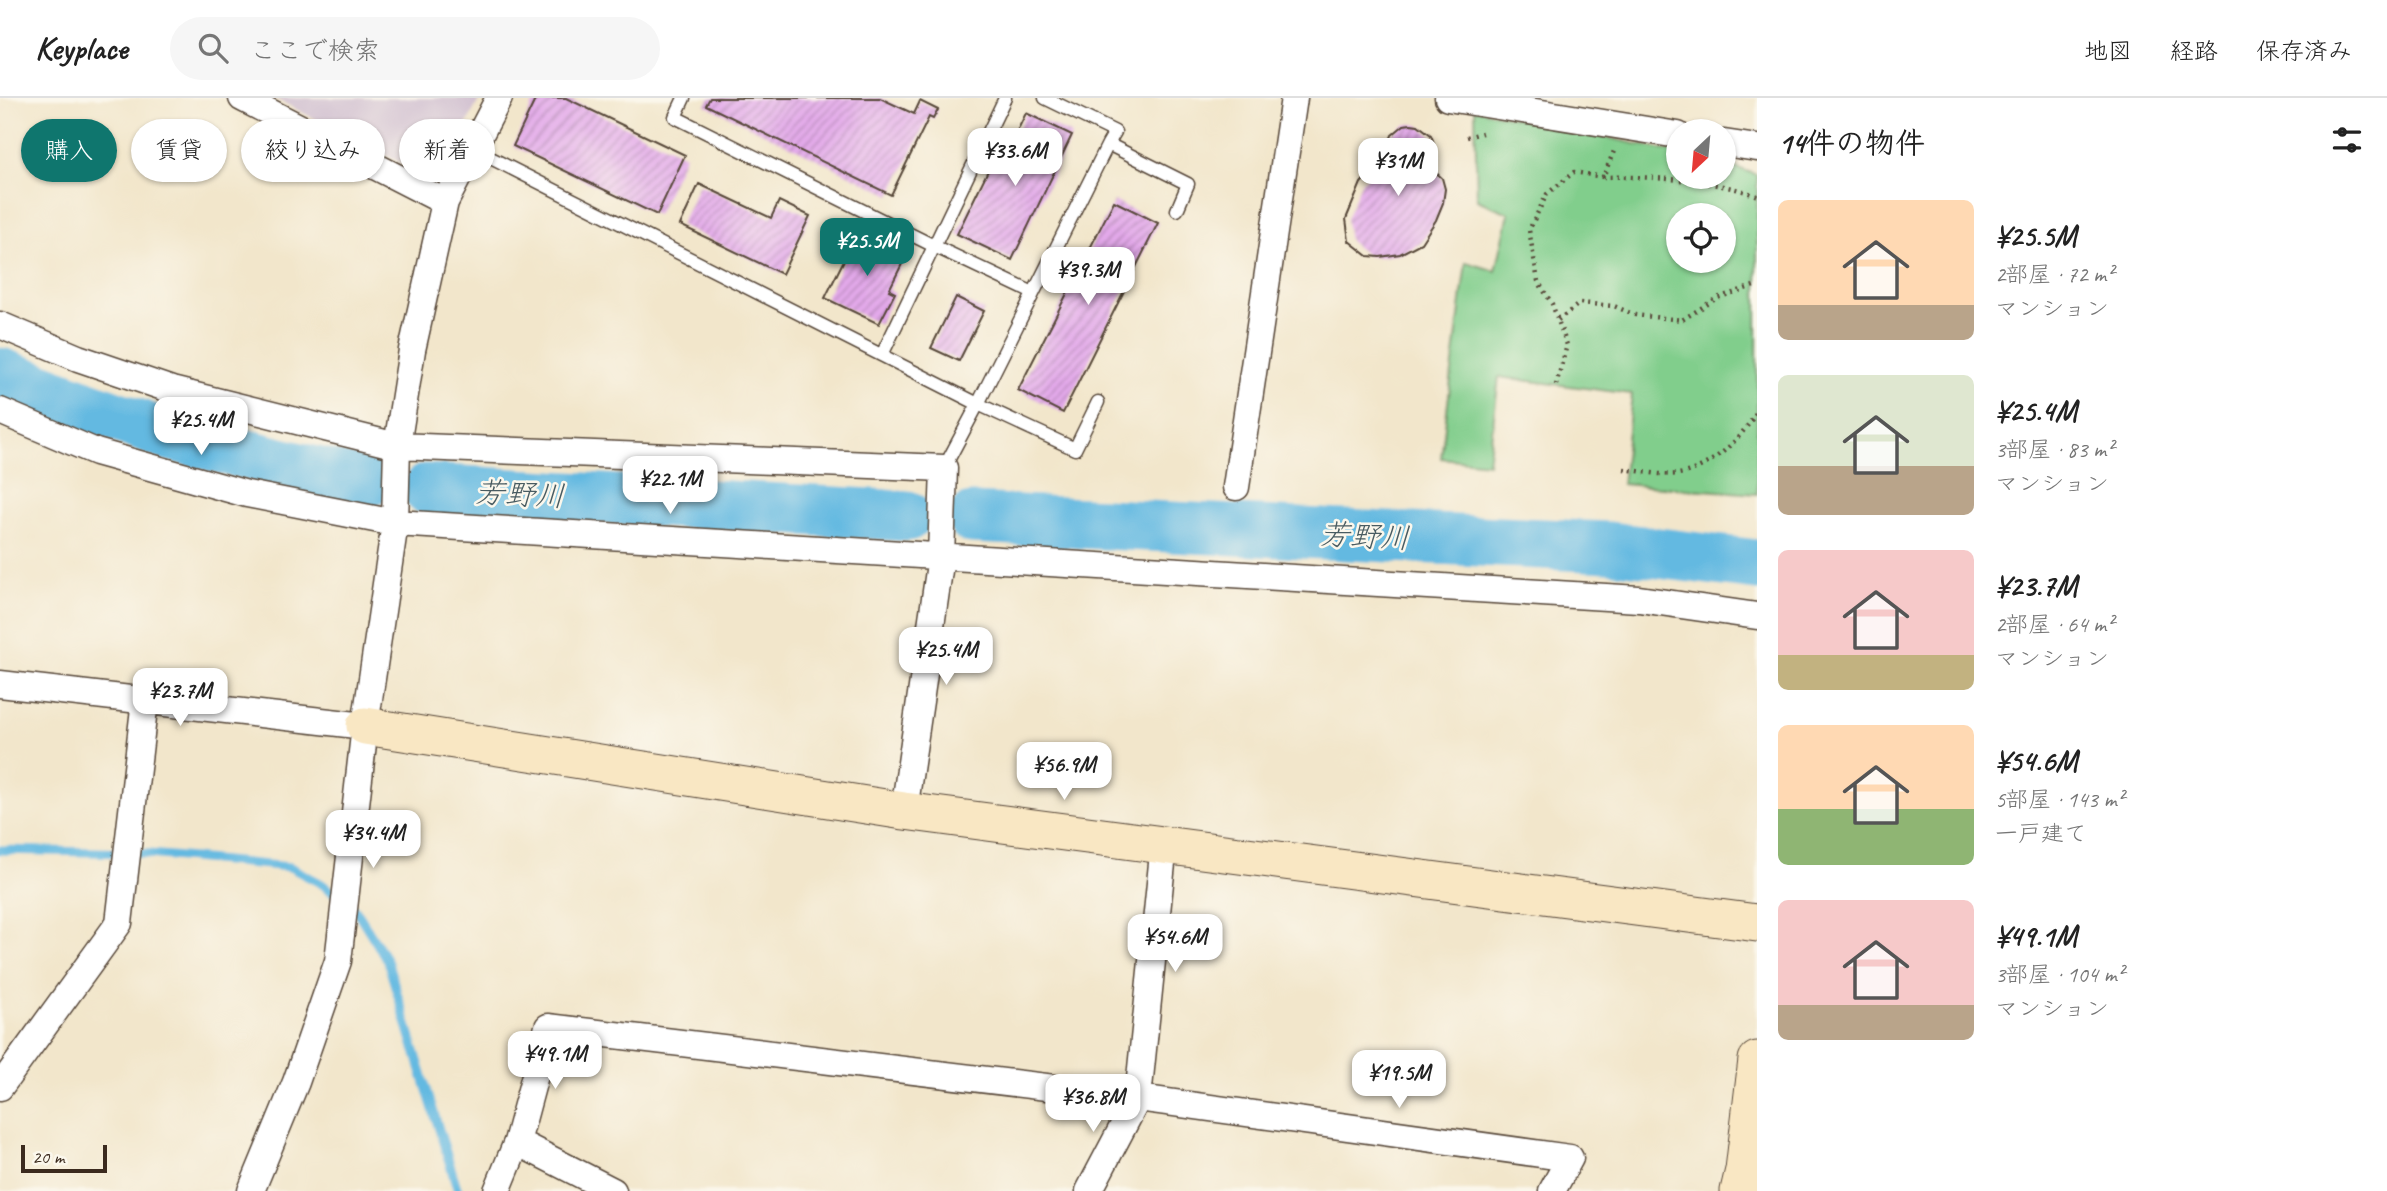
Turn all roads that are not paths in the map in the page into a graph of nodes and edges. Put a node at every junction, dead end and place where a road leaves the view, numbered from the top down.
1 (242, 98) edge
2 (499, 98) edge
3 (684, 98) edge
4 (1006, 98) edge
5 (1045, 98) edge
6 (1294, 98) edge
7 (1448, 98) edge
8 (488, 119) edge
9 (1666, 133) edge
10 (1108, 144) junction
11 (1736, 145) edge
12 (1757, 148) edge
13 (495, 160) edge
14 (456, 182) edge
15 (445, 202) junction
16 (1177, 211) dead end
17 (934, 247) junction
18 (1033, 293) junction
19 (0, 325) edge
20 (881, 355) junction
21 (1098, 402) dead end
22 (978, 404) junction
23 (0, 411) edge
24 (397, 446) junction
25 (944, 468) junction
26 (1236, 487) dead end
27 (395, 523) junction
28 (941, 557) junction
29 (1757, 616) edge
30 (0, 684) edge
31 (145, 700) junction
32 (365, 726) junction
33 (904, 811) junction
34 (1164, 844) junction
35 (1757, 923) edge
36 (1757, 1060) edge
37 (0, 1087) edge
38 (1138, 1098) junction
39 (517, 1142) junction
40 (251, 1191) edge
41 (497, 1191) edge
42 (613, 1191) edge
43 (1089, 1191) edge
44 (1552, 1191) edge
45 (1739, 1191) edge

1 - 15 street
2 - 8 street
3 - 17 lane
4 - 17 lane
5 - 10 lane
6 - 26 street
7 - 9 street
10 - 16 lane
10 - 18 lane
11 - 12 street
13 - 20 lane
14 - 15 street
15 - 24 street
17 - 18 lane
17 - 20 lane
18 - 22 lane
19 - 24 street
20 - 22 lane
21 - 22 lane
22 - 25 lane
23 - 27 street
24 - 25 street
24 - 27 street
25 - 28 street
27 - 28 street
27 - 32 street
28 - 29 street
28 - 33 street
30 - 31 street
31 - 32 street
31 - 37 street
32 - 33 street
32 - 40 street
33 - 34 street
34 - 35 street
34 - 38 street
36 - 45 street
38 - 39 street
38 - 43 street
38 - 44 street
39 - 41 street
39 - 42 street

